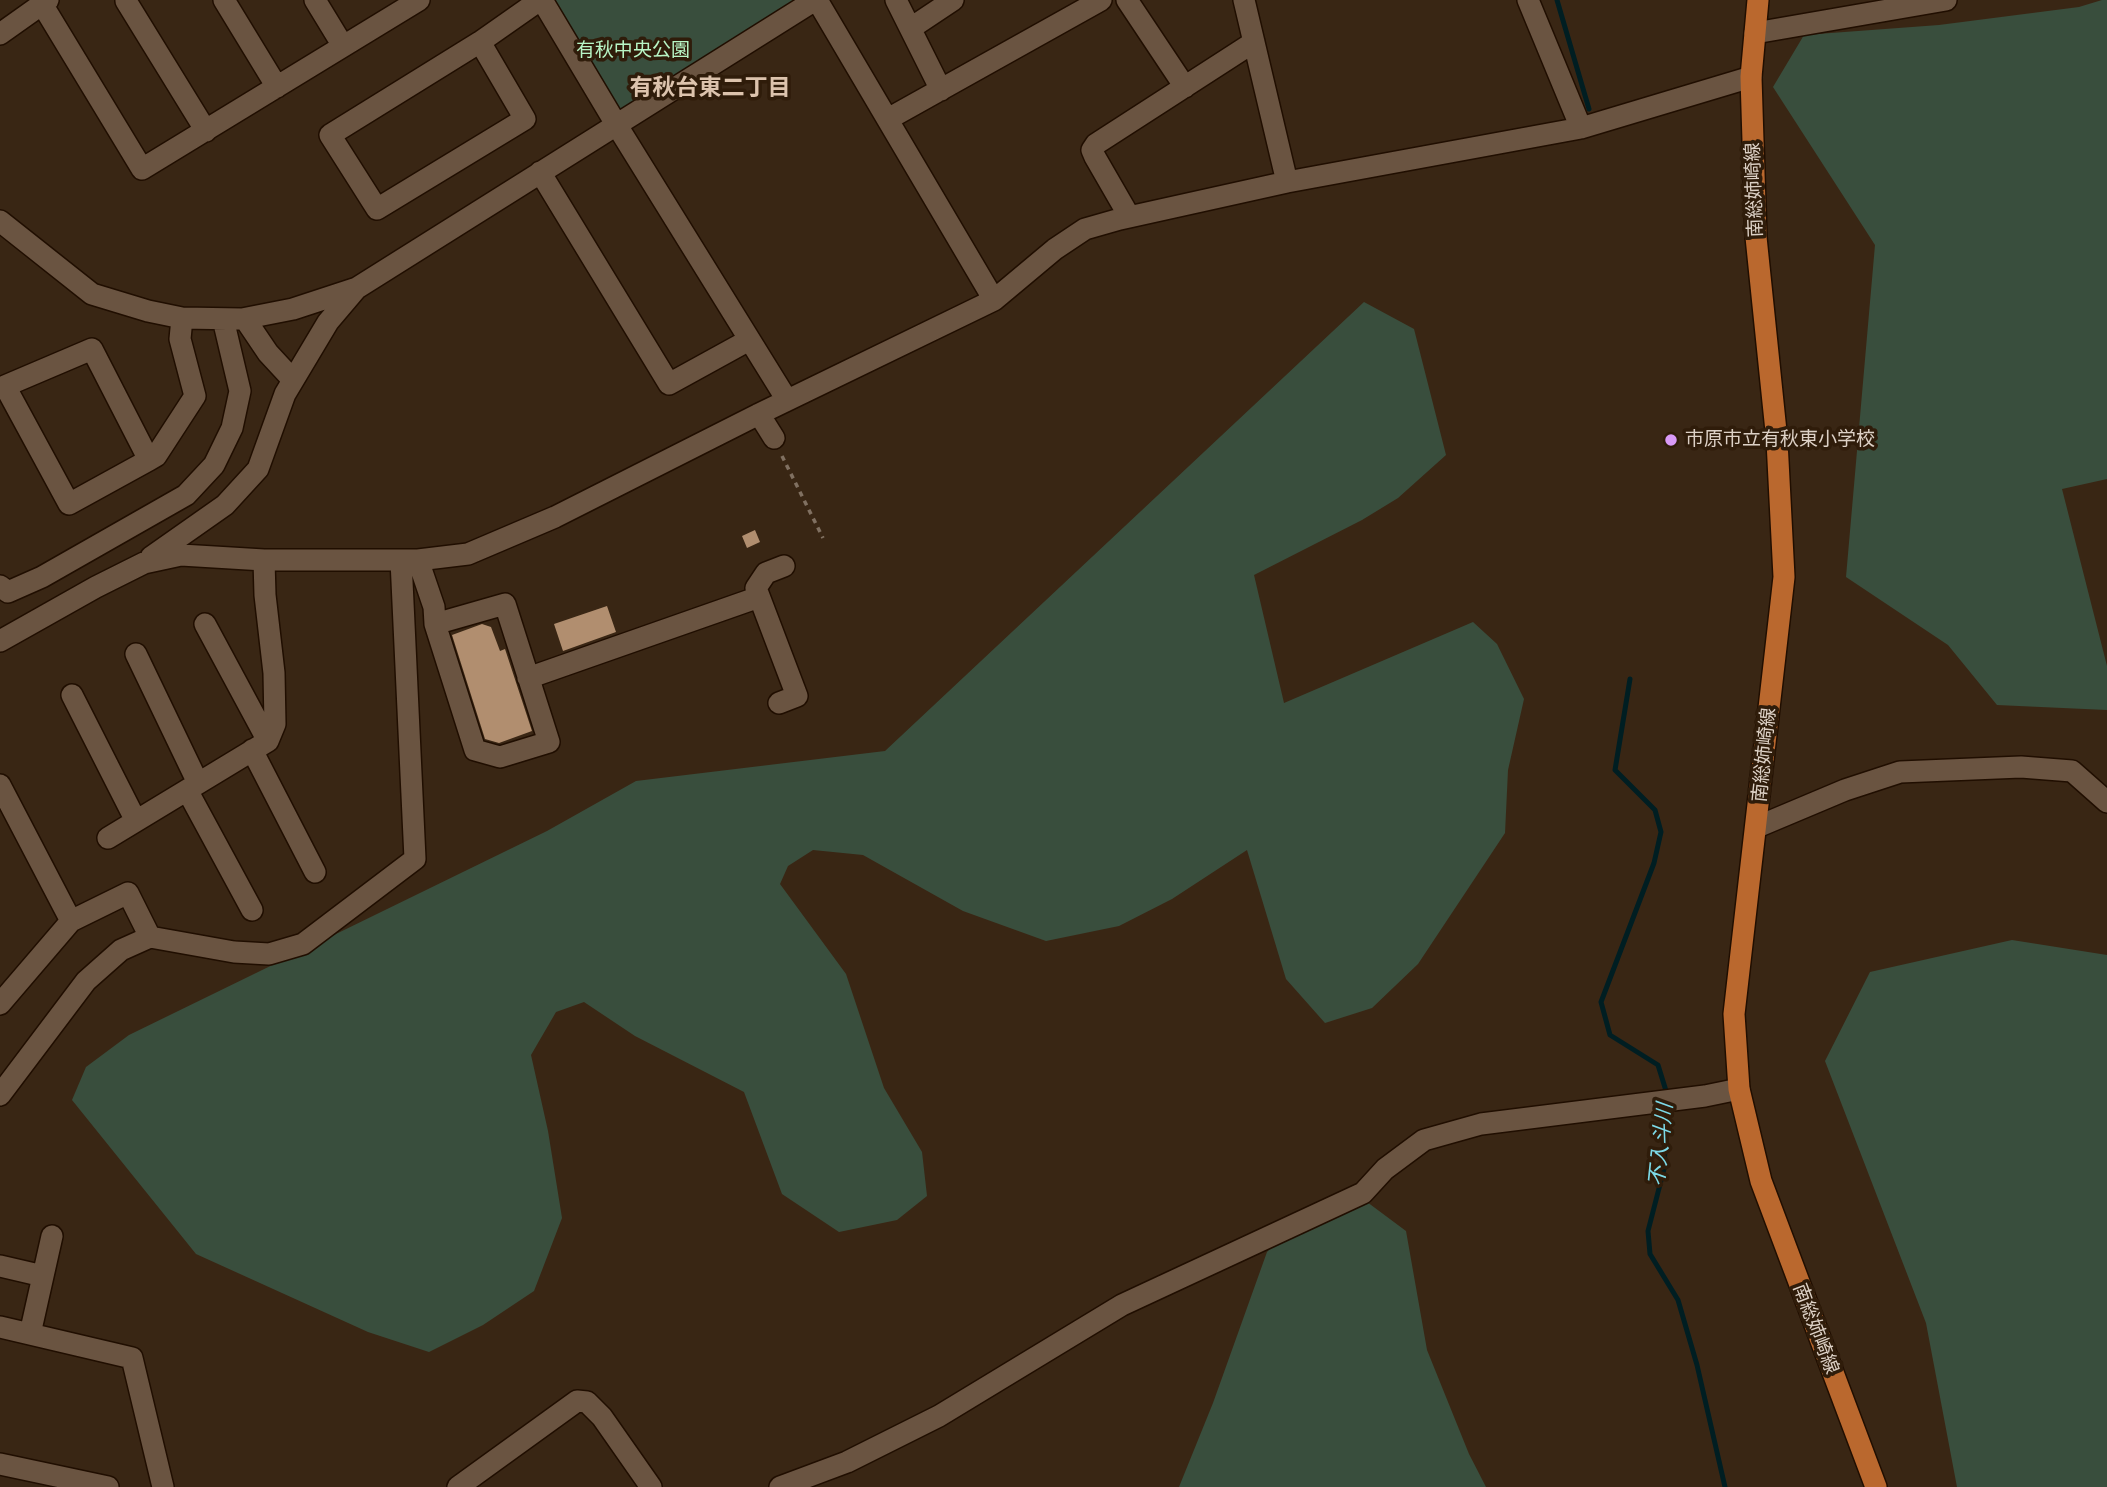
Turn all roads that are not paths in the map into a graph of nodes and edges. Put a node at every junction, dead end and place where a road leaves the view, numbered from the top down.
1 (224, 0) edge
2 (315, 0) edge
3 (541, 0) edge
4 (816, 0) edge
5 (896, 0) edge
6 (953, 0) edge
7 (1101, 0) edge
8 (1127, 0) edge
9 (1244, 0) edge
10 (1528, 0) edge
11 (1758, 0) edge
12 (1946, 0) edge
13 (126, 1) edge
14 (45, 2) edge
15 (411, 2) edge
16 (911, 29) junction
17 (1755, 33) junction
18 (0, 34) edge
19 (480, 42) junction
20 (1254, 42) junction
21 (344, 46) junction
22 (1751, 78) junction
23 (277, 87) junction
24 (1185, 87) junction
25 (941, 90) junction
26 (888, 119) junction
27 (615, 124) junction
28 (1581, 128) junction
29 (206, 131) junction
30 (540, 172) junction
31 (1287, 182) junction
32 (1129, 216) junction
33 (1, 225) edge
34 (357, 288) junction
35 (993, 300) junction
36 (182, 318) junction
37 (234, 319) junction
38 (749, 340) junction
39 (293, 380) junction
40 (787, 400) junction
41 (759, 414) junction
42 (774, 438) road end
43 (149, 460) junction
44 (264, 560) junction
45 (409, 560) junction
46 (144, 563) junction
47 (770, 566) dead end
48 (0, 586) edge
49 (759, 597) junction
50 (205, 624) dead end
51 (436, 624) junction
52 (0, 641) edge
53 (136, 654) dead end
54 (528, 678) junction
55 (72, 695) dead end
56 (779, 703) dead end
57 (260, 745) junction
58 (0, 785) edge
59 (193, 786) junction
60 (2107, 802) edge
61 (136, 821) junction
62 (1757, 827) junction
63 (108, 838) dead end
64 (315, 872) dead end
65 (252, 910) dead end
66 (71, 921) junction
67 (150, 937) junction
68 (2, 996) edge
69 (1739, 1089) junction
70 (0, 1095) edge
71 (52, 1236) dead end
72 (0, 1266) edge
73 (43, 1276) junction
74 (0, 1326) edge
75 (30, 1334) junction
76 (0, 1464) edge
77 (108, 1487) edge
78 (163, 1487) edge
79 (458, 1487) edge
80 (651, 1487) edge
81 (780, 1487) edge
82 (1876, 1487) edge

1 - 23 street
2 - 21 street
3 - 19 street
3 - 27 street
4 - 26 street
4 - 27 street
5 - 16 street
6 - 16 street
7 - 25 street
8 - 24 street
9 - 20 street
10 - 28 street
11 - 17 main road, 南総姉崎線
12 - 17 street
13 - 29 street
14 - 18 street
14 - 29 street
15 - 21 street
16 - 25 street
17 - 22 main road, 南総姉崎線
19 - 19 street
20 - 24 street
20 - 31 street
21 - 23 street
22 - 28 street
22 - 62 main road, 南総姉崎線
23 - 29 street
24 - 32 street
25 - 26 street
26 - 35 street
27 - 30 street
27 - 38 street
28 - 31 street
30 - 34 street
30 - 38 street
31 - 32 street
32 - 35 street
33 - 36 street
34 - 37 street
34 - 39 street
35 - 40 street
36 - 37 street
36 - 43 street
37 - 39 street
37 - 48 street
38 - 40 street
39 - 46 street
40 - 41 street
41 - 42 street
41 - 45 street
43 - 43 street
44 - 45 street
44 - 46 street
44 - 57 street
45 - 51 street
45 - 67 street
46 - 52 street
47 - 49 street
49 - 54 street
49 - 56 street
50 - 57 street
51 - 54 street
51 - 54 street
53 - 59 street
55 - 61 street
57 - 59 street
57 - 64 street
58 - 66 street
59 - 61 street
59 - 65 street
60 - 62 street
61 - 63 street
62 - 69 main road, 南総姉崎線
66 - 67 street
66 - 68 street
67 - 70 street
69 - 81 street
69 - 82 main road, 南総姉崎線
71 - 73 street
72 - 73 street
73 - 75 street
74 - 75 street
75 - 78 street
76 - 77 street
79 - 80 street

